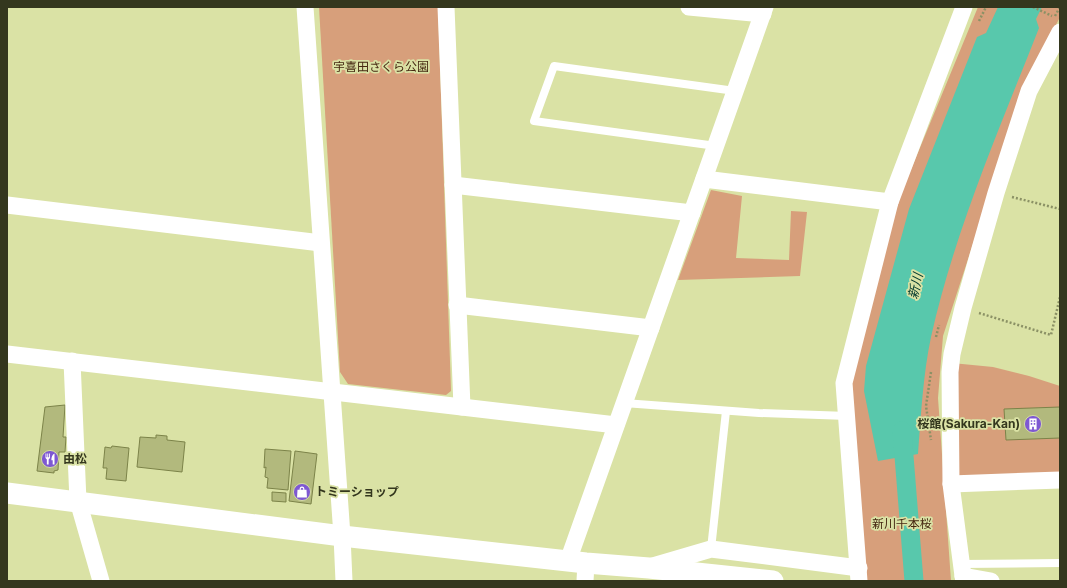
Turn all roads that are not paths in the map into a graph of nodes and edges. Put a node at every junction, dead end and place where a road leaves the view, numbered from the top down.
1 (305, 7) edge
2 (446, 7) edge
3 (689, 7) edge
4 (964, 7) edge
5 (764, 10) edge
6 (1057, 24) edge
7 (735, 91) junction
8 (716, 146) junction
9 (704, 179) junction
10 (453, 186) junction
11 (890, 202) junction
12 (7, 205) edge
13 (692, 213) junction
14 (322, 243) junction
15 (457, 305) junction
16 (651, 328) junction
17 (7, 354) edge
18 (72, 361) junction
19 (332, 392) junction
20 (624, 403) junction
21 (462, 407) junction
22 (726, 411) junction
23 (848, 416) junction
24 (616, 425) junction
25 (1060, 480) edge
26 (951, 484) junction
27 (7, 493) edge
28 (78, 501) junction
29 (342, 536) junction
30 (711, 549) junction
31 (1060, 563) edge
32 (580, 568) edge
33 (649, 568) junction
34 (963, 574) edge
35 (859, 575) edge
36 (101, 581) edge
37 (344, 581) edge
38 (665, 581) edge
39 (773, 581) edge
40 (991, 581) edge

1 - 14 street
2 - 10 street
3 - 5 street
4 - 11 street
5 - 7 street
6 - 26 street
7 - 8 street
7 - 8 lane
8 - 9 street
9 - 11 street
9 - 13 street
10 - 13 street
10 - 15 street
11 - 23 street
12 - 14 street
13 - 16 street
14 - 19 street
15 - 16 street
15 - 21 street
16 - 20 street
17 - 18 street
18 - 19 street
18 - 28 street
19 - 21 street
19 - 29 street
20 - 22 lane
20 - 24 street
21 - 24 street
22 - 23 lane
22 - 30 lane
23 - 35 street
24 - 32 street
25 - 26 street
26 - 34 street
27 - 28 street
28 - 29 street
28 - 36 street
29 - 32 street
29 - 37 street
30 - 33 street
30 - 35 street
31 - 34 lane
32 - 33 street
33 - 38 street
33 - 39 street
34 - 40 street

